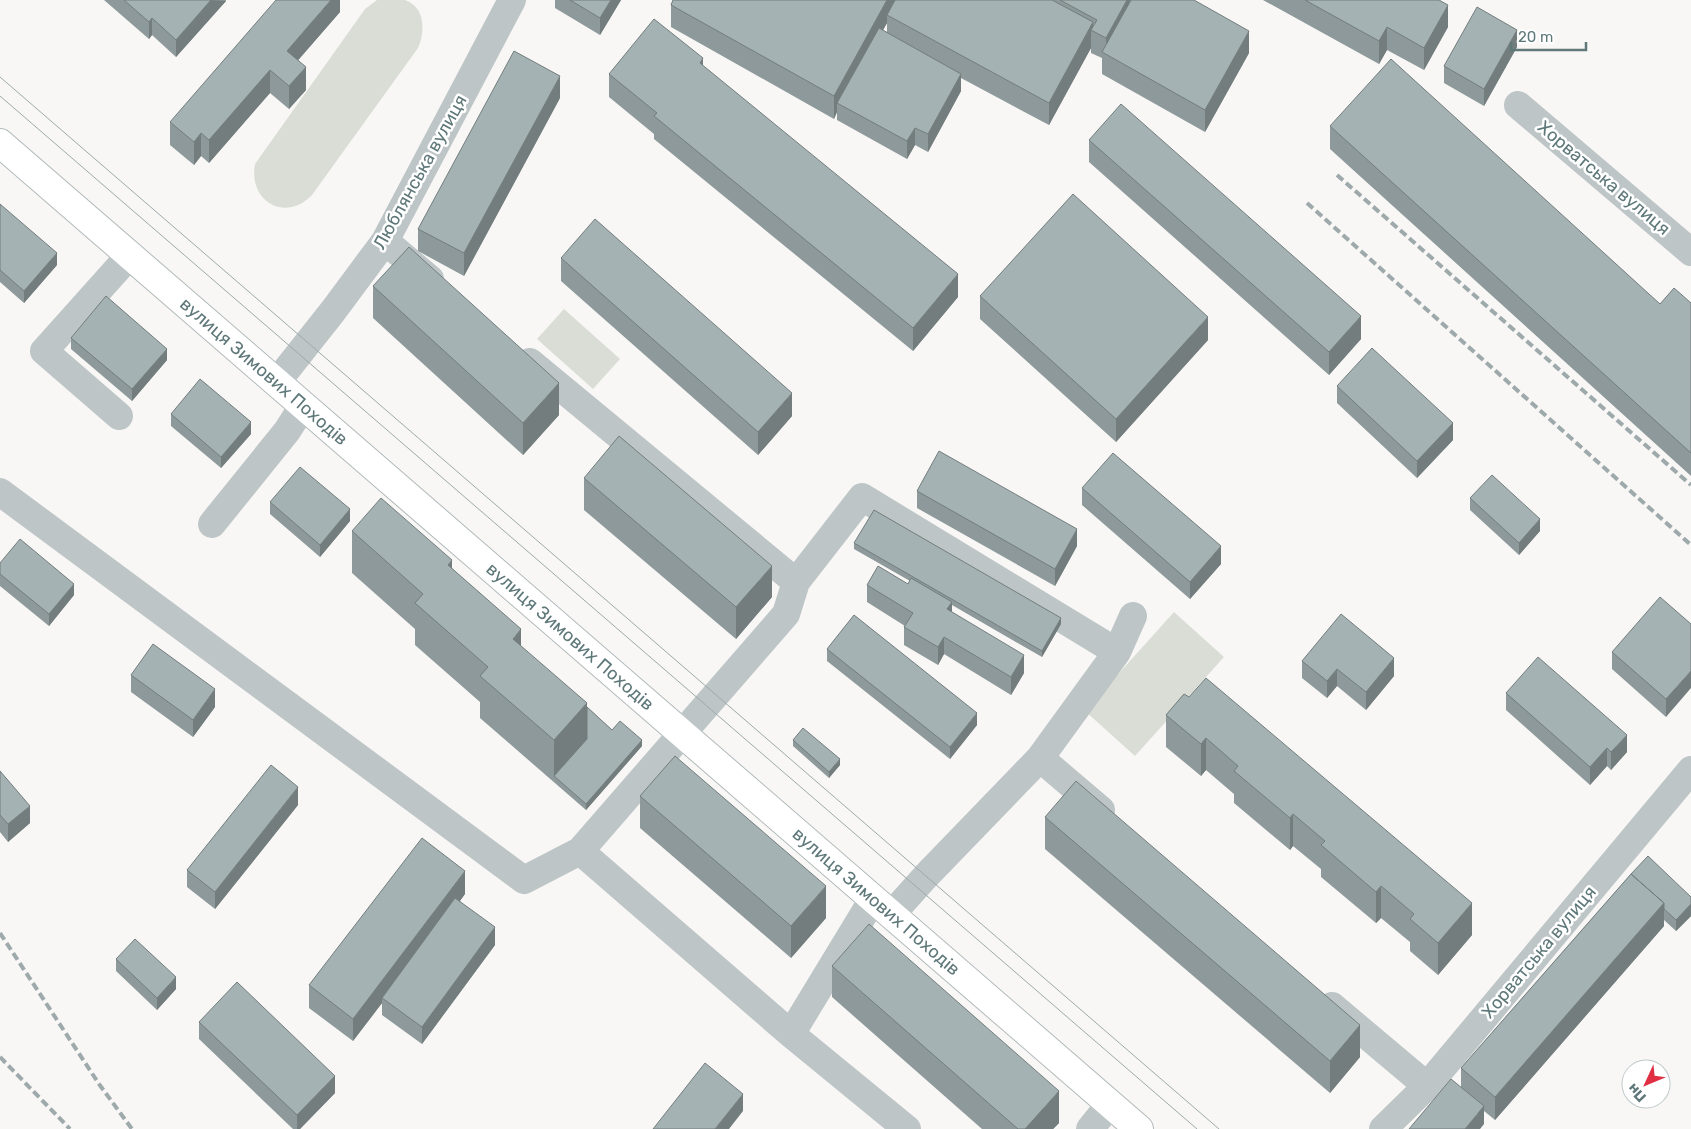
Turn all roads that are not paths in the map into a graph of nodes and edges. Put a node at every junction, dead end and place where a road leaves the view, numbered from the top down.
1 (512, 0) edge
2 (1518, 105) dead end
3 (0, 143) edge
4 (385, 241) junction
5 (1691, 252) edge
6 (130, 255) junction
7 (446, 292) edge
8 (514, 349) edge
9 (276, 383) junction
10 (303, 406) junction
11 (119, 416) dead end
12 (0, 492) edge
13 (212, 524) dead end
14 (796, 582) junction
15 (1133, 616) dead end
16 (1116, 652) junction
17 (683, 734) junction
18 (1040, 758) junction
19 (1691, 770) edge
20 (1124, 829) edge
21 (580, 851) junction
22 (882, 907) junction
23 (1313, 989) edge
24 (791, 1034) junction
25 (1427, 1086) junction
26 (1110, 1104) junction
27 (907, 1129) edge
28 (1090, 1129) edge
29 (1139, 1129) edge
30 (1383, 1129) edge

1 - 4 street, Люблянська вулиця
2 - 5 street, Хорватська вулиця
3 - 6 main road, вулиця Зимових Походів
4 - 7 street
4 - 9 street, Люблянська вулиця
6 - 9 main road, вулиця Зимових Походів
6 - 11 street
8 - 14 street
9 - 10 main road, вулиця Зимових Походів
10 - 13 street
10 - 17 main road, вулиця Зимових Походів
12 - 21 street
14 - 16 street
14 - 17 street
15 - 16 street
16 - 18 street
17 - 21 street
17 - 22 main road, вулиця Зимових Походів
18 - 20 street
18 - 22 street
19 - 25 street, Хорватська вулиця
21 - 24 street
22 - 24 street
22 - 26 main road, вулиця Зимових Походів
23 - 25 street
24 - 27 street
25 - 30 street, Хорватська вулиця
26 - 28 street
26 - 29 main road, вулиця Зимових Походів

